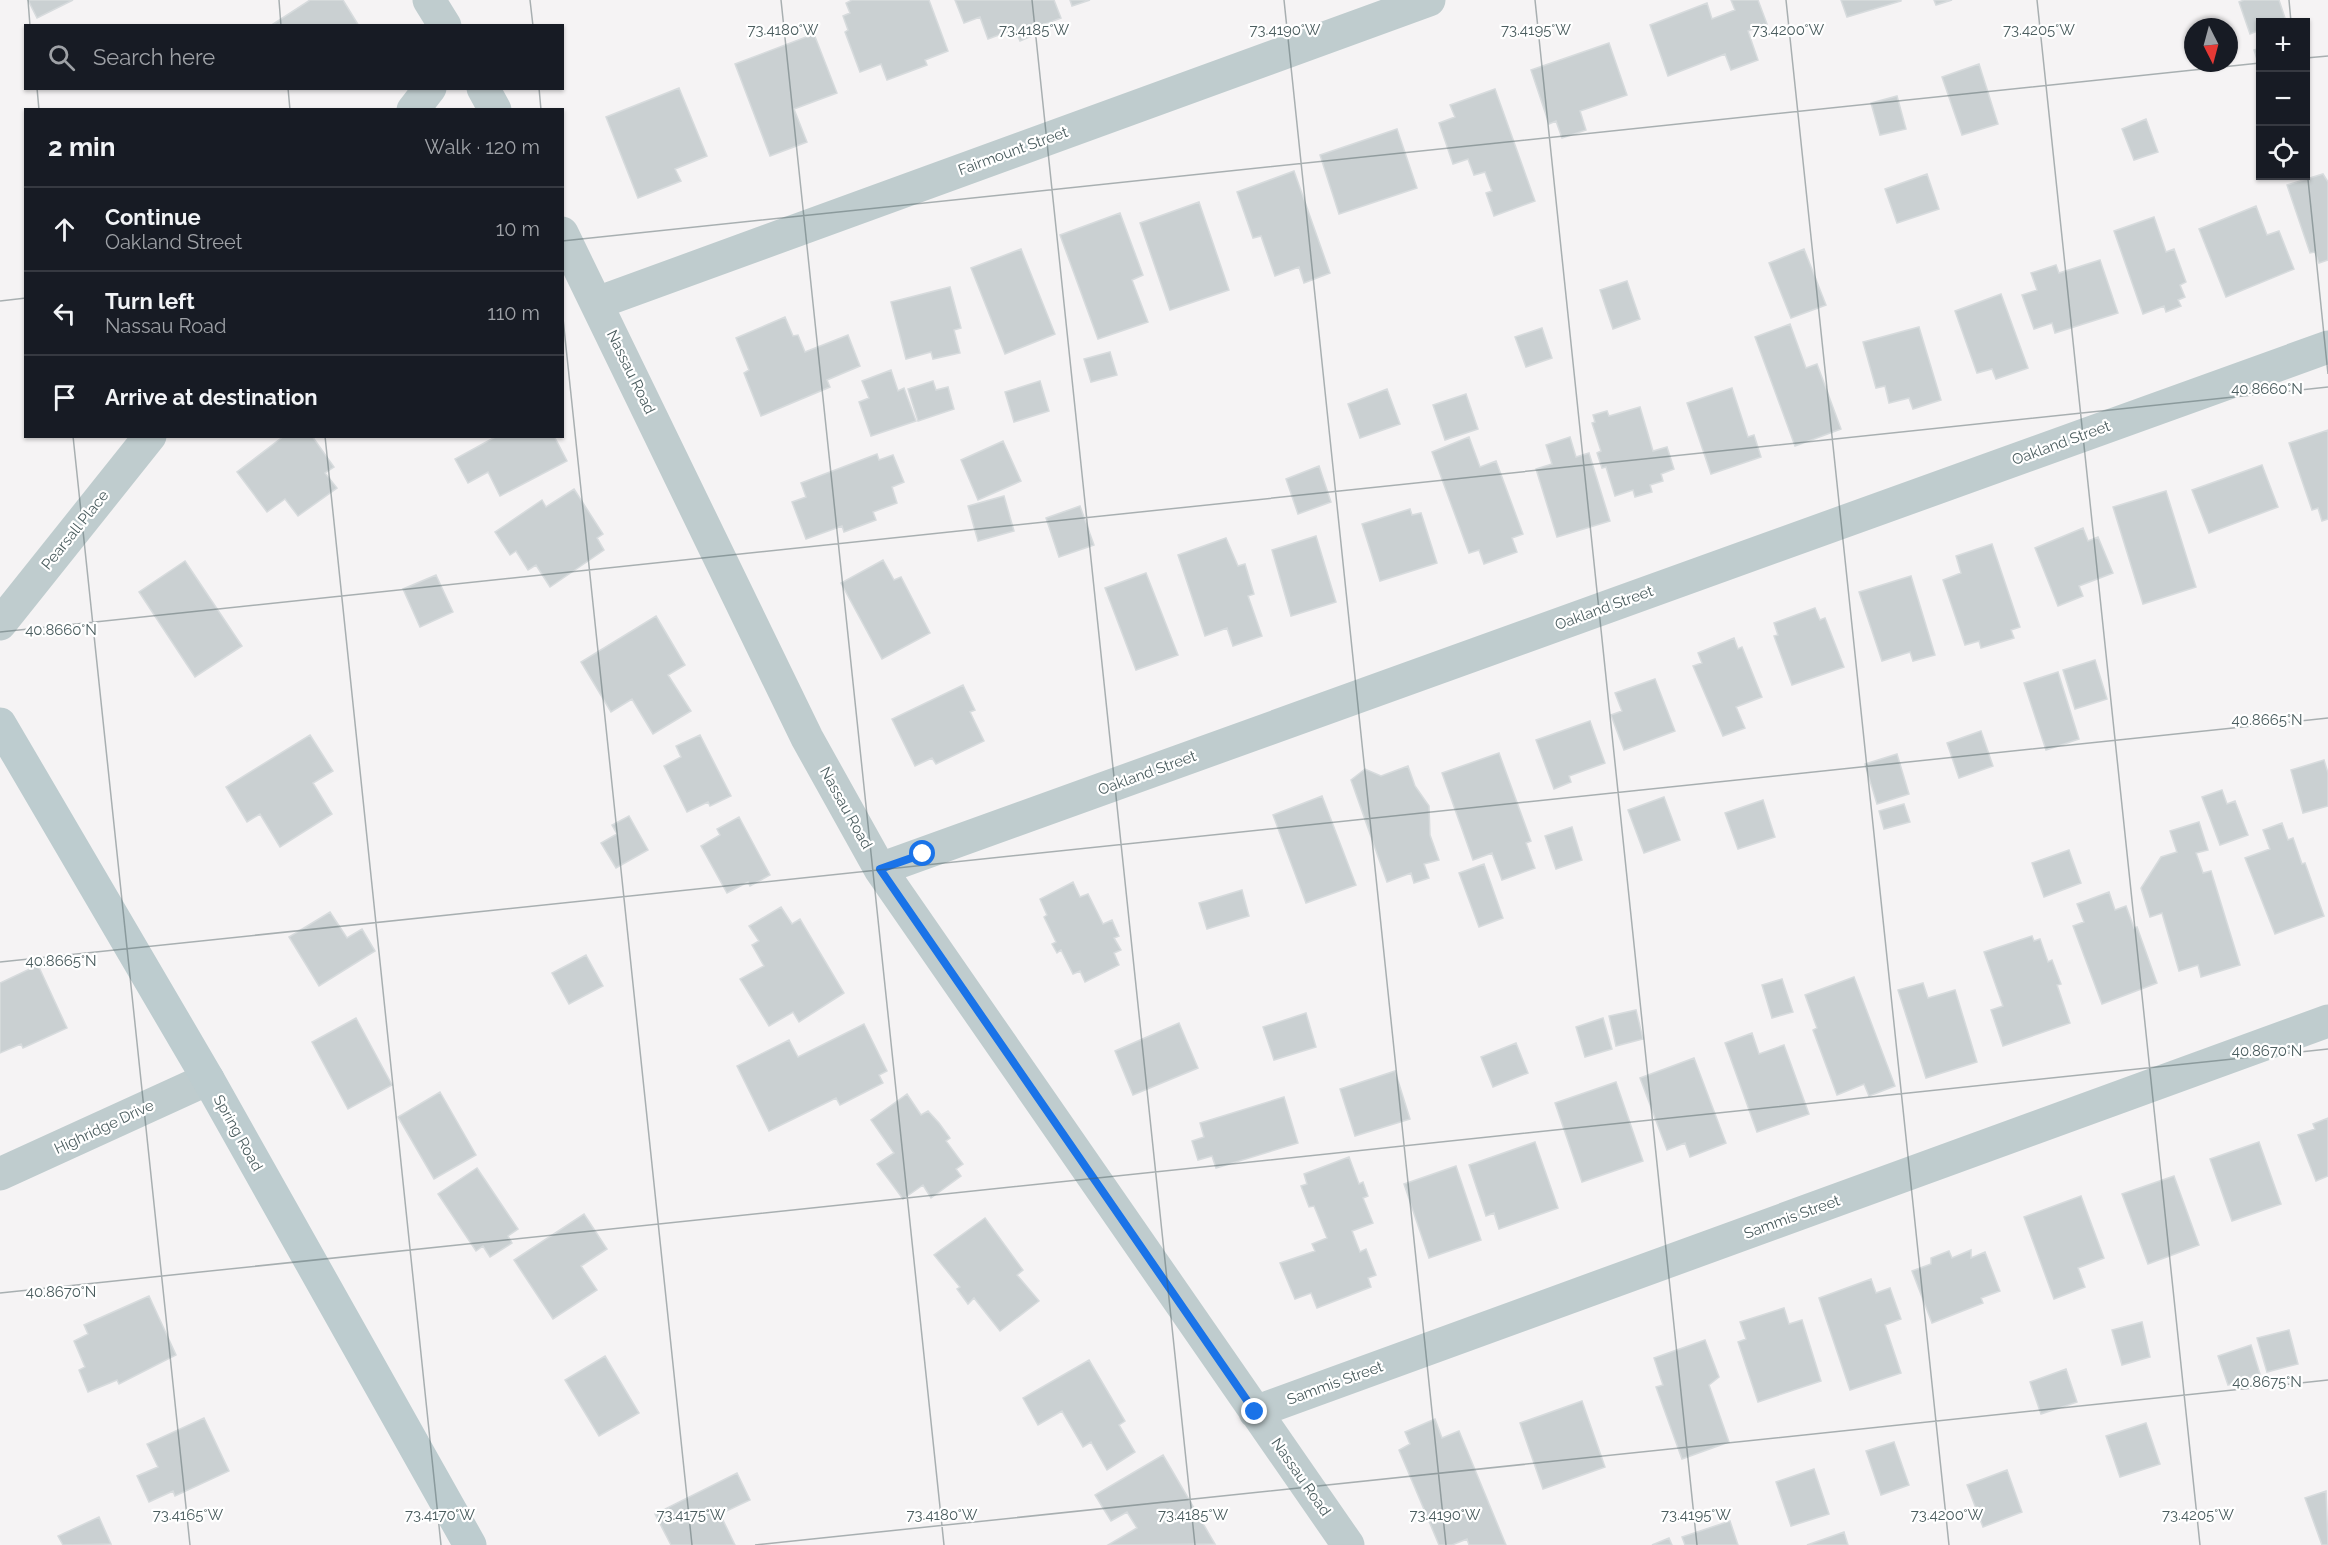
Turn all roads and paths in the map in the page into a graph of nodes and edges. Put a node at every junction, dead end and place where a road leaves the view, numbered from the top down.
1 (429, 0) edge
2 (1429, 0) edge
3 (444, 24) edge
4 (428, 90) edge
5 (484, 90) edge
6 (415, 108) edge
7 (494, 108) edge
8 (564, 237) edge
9 (597, 303) junction
10 (2328, 347) edge
11 (148, 438) edge
12 (0, 624) edge
13 (0, 724) edge
14 (880, 869) junction
15 (2328, 1022) edge
16 (208, 1079) junction
17 (0, 1174) edge
18 (1255, 1412) junction
19 (470, 1545) edge
20 (1348, 1545) edge

1 - 3 street
2 - 9 street, Fairmount Street
4 - 6 street
5 - 7 street
8 - 9 street, Nassau Road
9 - 14 street, Nassau Road
10 - 14 street, Oakland Street
11 - 12 street, Pearsall Place
13 - 16 main road, Spring Road
14 - 18 street, Nassau Road
15 - 18 street, Sammis Street
16 - 17 street, Highridge Drive
16 - 19 main road, Spring Road
18 - 20 street, Nassau Road

